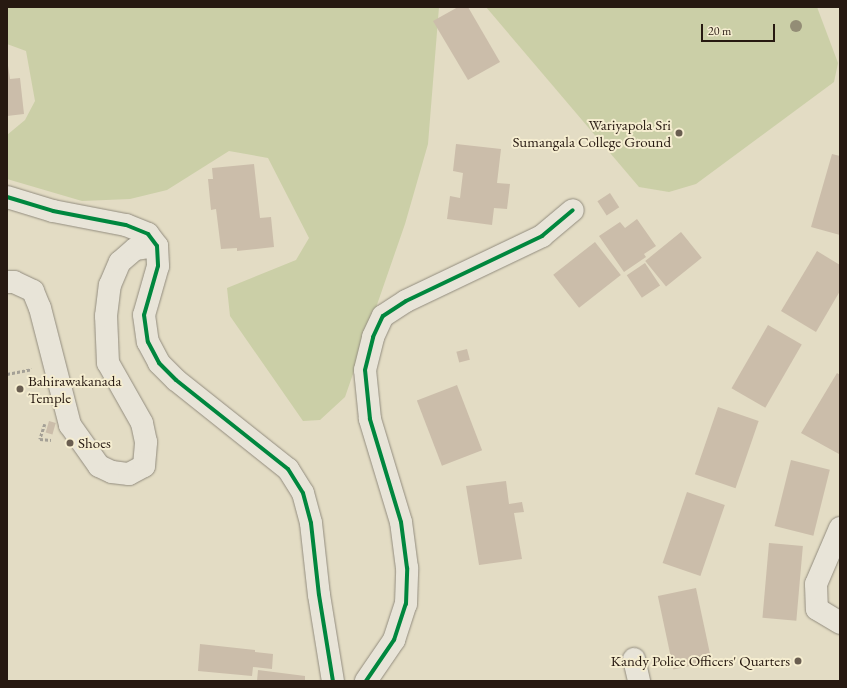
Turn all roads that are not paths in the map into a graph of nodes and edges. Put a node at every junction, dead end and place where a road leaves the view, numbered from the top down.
1 (7, 197) edge
2 (573, 210) dead end
3 (157, 246) junction
4 (7, 282) edge
5 (840, 528) edge
6 (840, 623) edge
7 (634, 659) dead end
8 (333, 681) edge
9 (366, 681) edge
10 (639, 681) edge

1 - 3 street
2 - 9 street
3 - 4 street
3 - 8 street
5 - 6 street
7 - 10 street

